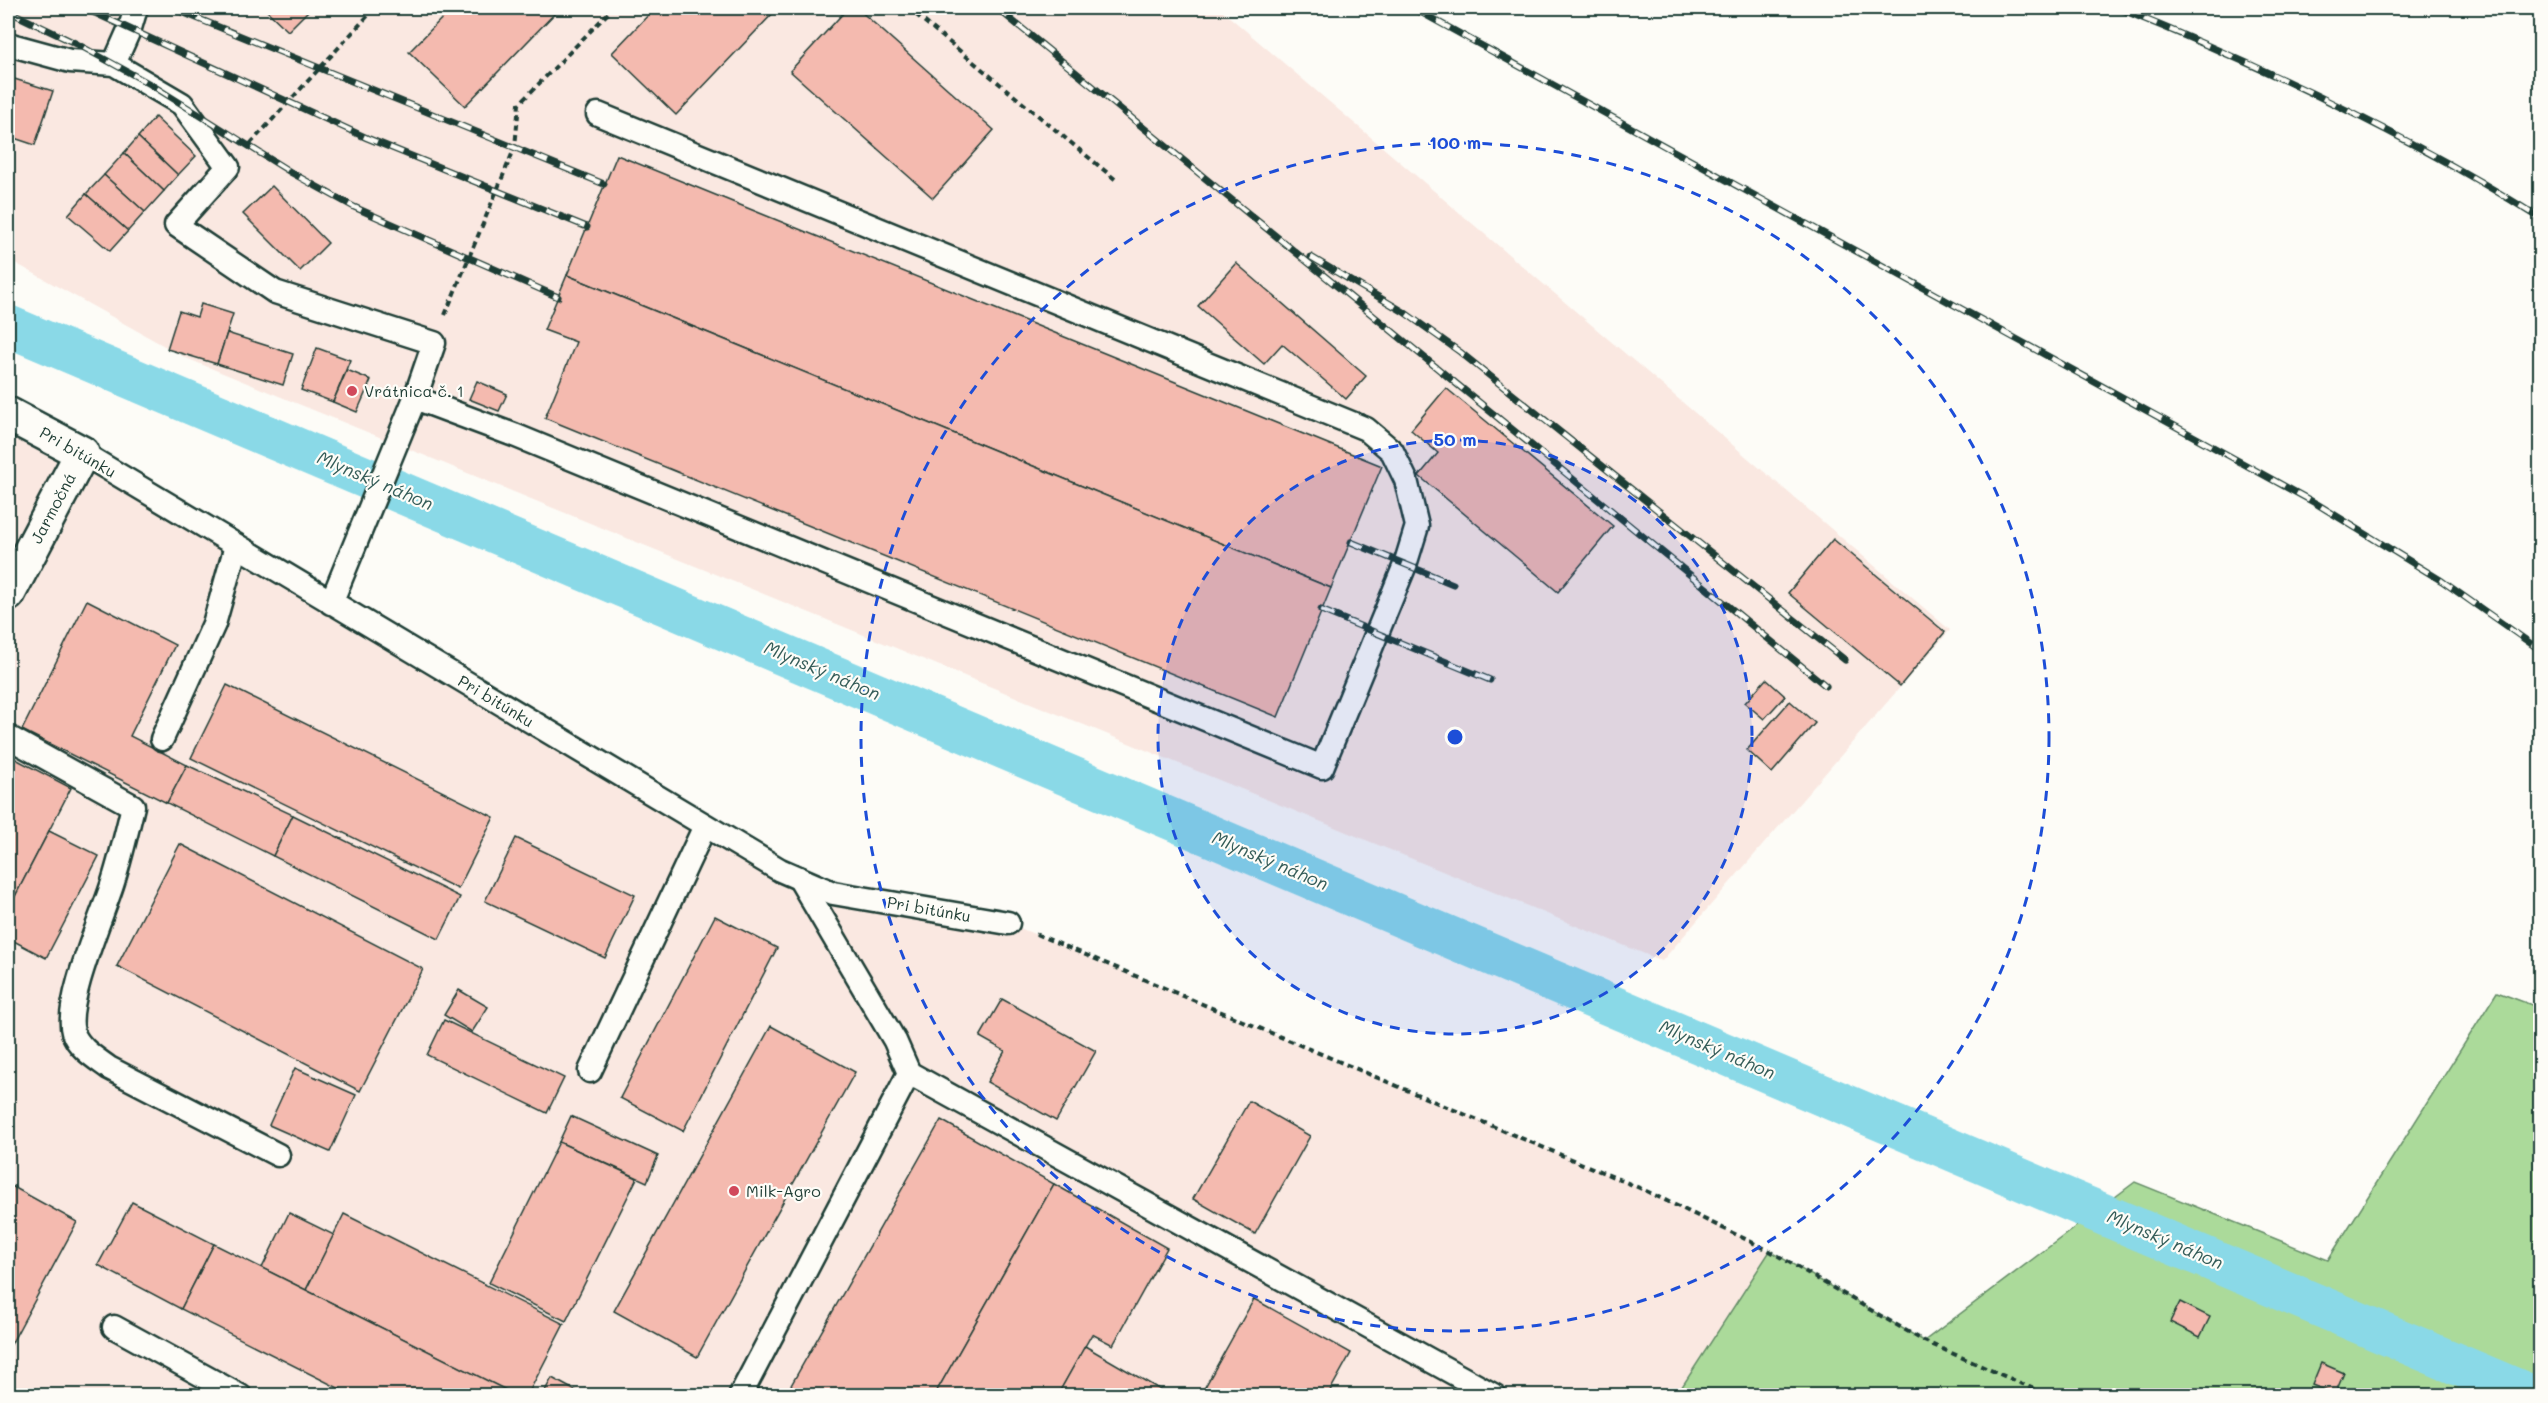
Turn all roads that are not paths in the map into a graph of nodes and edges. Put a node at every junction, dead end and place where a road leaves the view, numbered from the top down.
1 (136, 8) edge
2 (8, 44) edge
3 (114, 64) junction
4 (598, 114) dead end
5 (415, 398) junction
6 (8, 414) edge
7 (82, 453) junction
8 (236, 546) junction
9 (8, 594) edge
10 (331, 603) junction
11 (8, 737) edge
12 (162, 739) dead end
13 (705, 826) junction
14 (799, 878) junction
15 (1008, 923) road end
16 (590, 1071) dead end
17 (909, 1073) junction
18 (278, 1155) dead end
19 (114, 1327) dead end
20 (1482, 1392) edge
21 (240, 1395) edge
22 (740, 1395) edge

1 - 3 lane
2 - 3 lane
3 - 5 lane
4 - 5 lane
5 - 10 lane
6 - 7 street, Pri bitúnku
7 - 8 lane, Pri bitúnku
7 - 9 street, Jarmočná
8 - 10 lane, Pri bitúnku
8 - 12 lane
10 - 13 lane, Pri bitúnku
11 - 18 lane
13 - 14 lane, Pri bitúnku
13 - 16 lane
14 - 15 lane, Pri bitúnku
14 - 17 lane
17 - 20 lane
17 - 22 lane
19 - 21 lane

